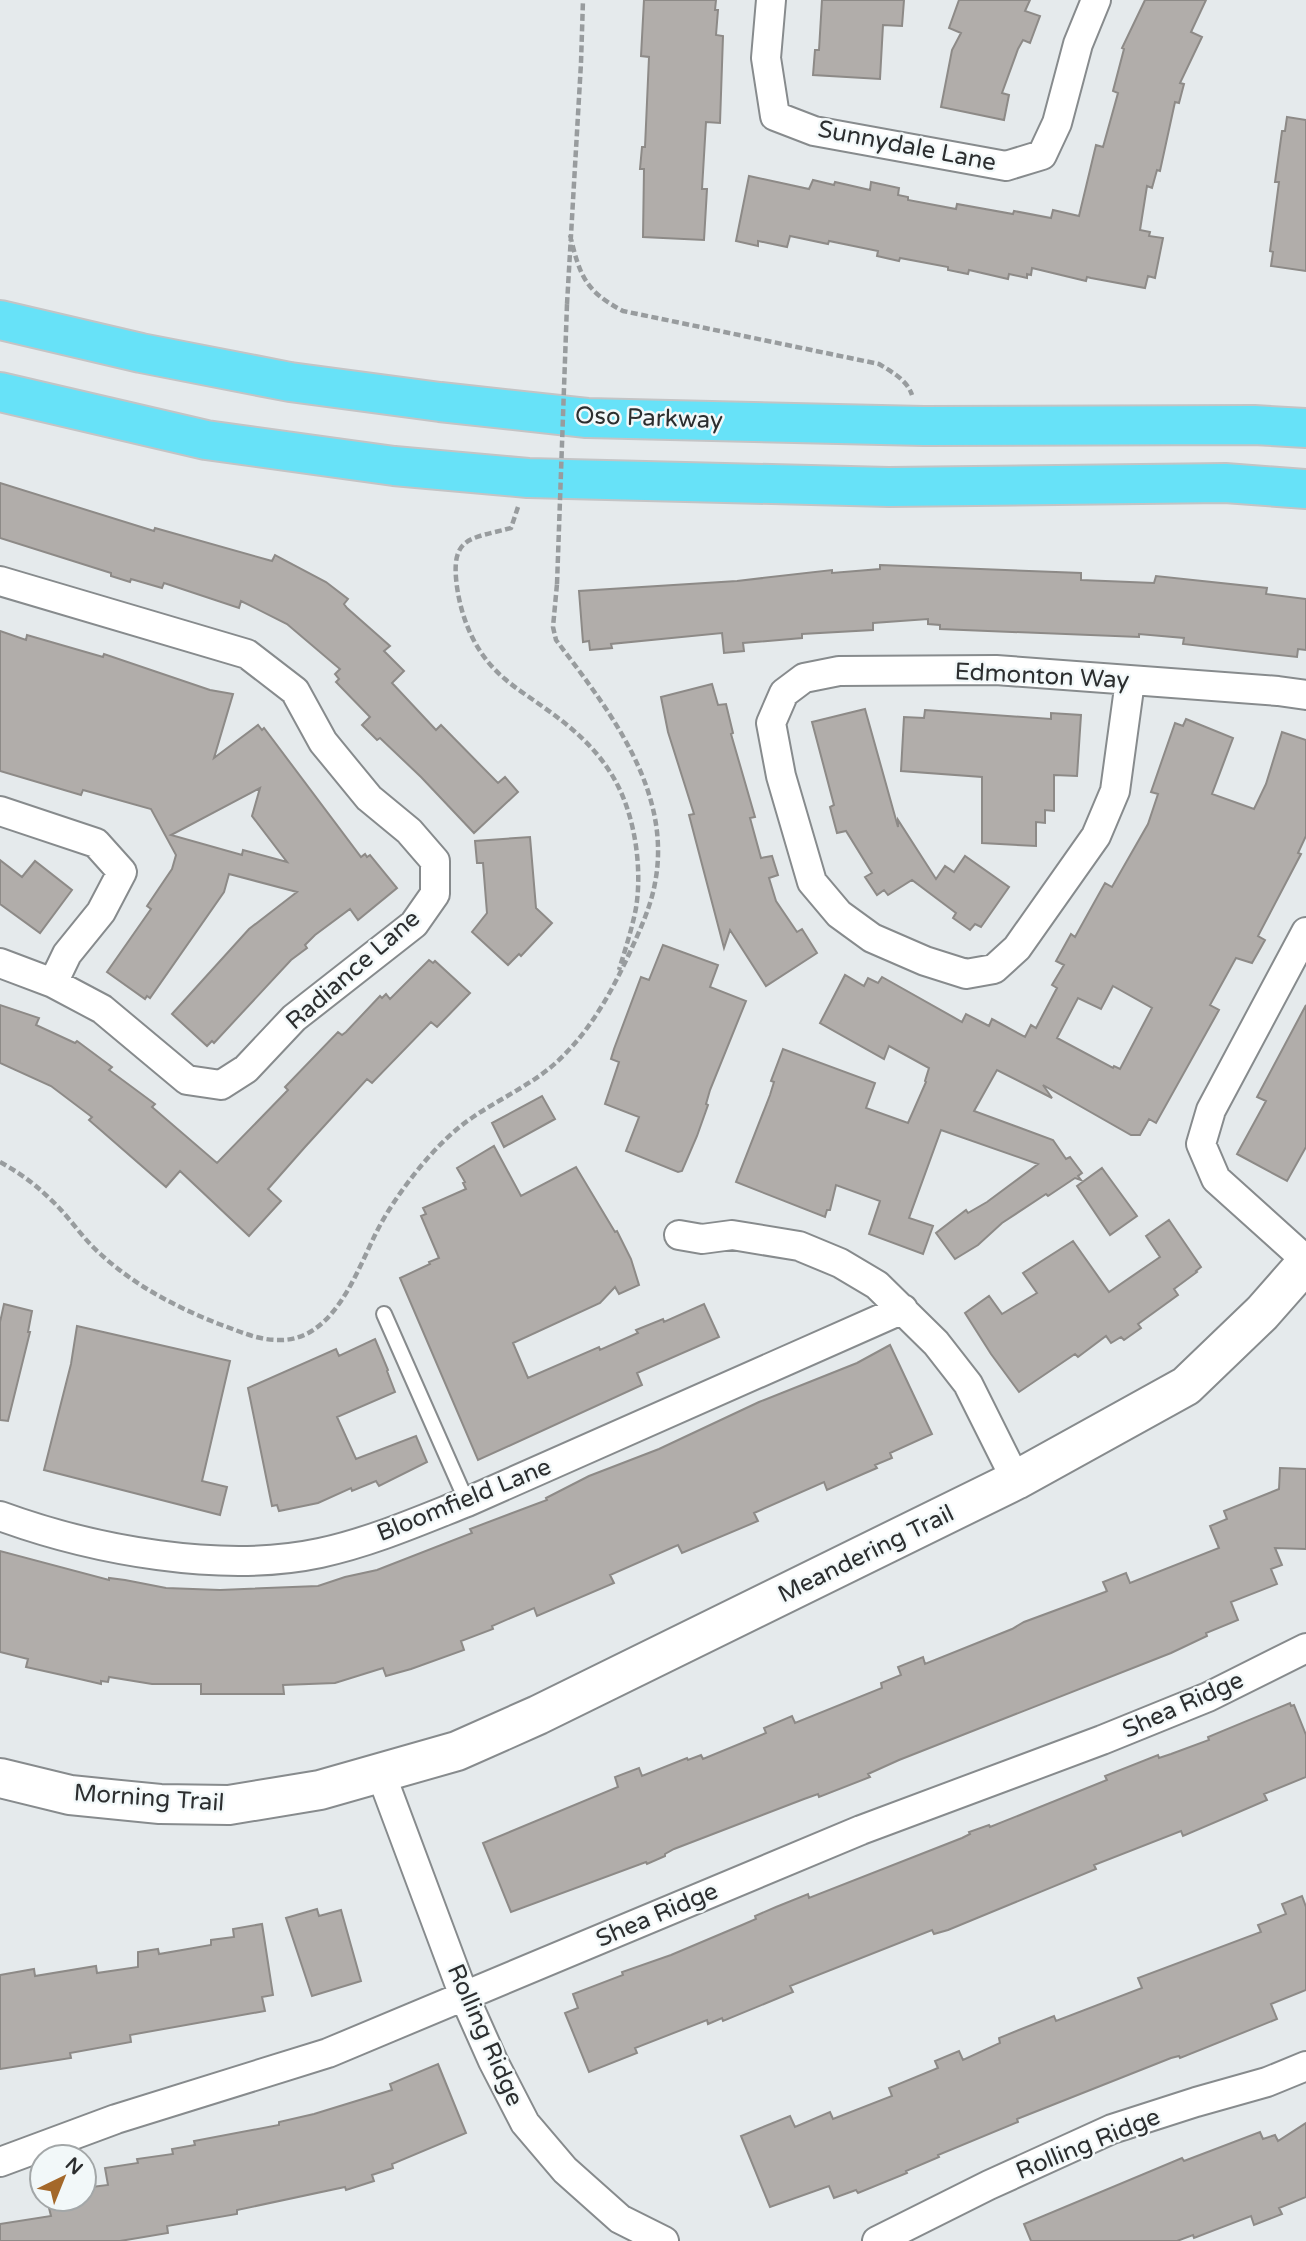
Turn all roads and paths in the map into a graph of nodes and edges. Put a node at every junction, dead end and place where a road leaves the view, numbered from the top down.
1 (583, 0) edge
2 (771, 0) edge
3 (1096, 0) edge
4 (570, 235) junction
5 (0, 320) edge
6 (0, 392) edge
7 (924, 426) junction
8 (1306, 428) edge
9 (528, 478) junction
10 (1306, 489) edge
11 (0, 581) edge
12 (1130, 681) junction
13 (1306, 695) edge
14 (0, 811) edge
15 (1306, 932) edge
16 (0, 963) edge
17 (53, 983) junction
18 (615, 985) junction
19 (0, 1162) edge
20 (679, 1234) dead end
21 (1306, 1262) edge
22 (903, 1309) junction
23 (384, 1314) dead end
24 (1016, 1480) junction
25 (467, 1502) junction
26 (0, 1516) edge
27 (1306, 1648) edge
28 (381, 1774) junction
29 (0, 1778) edge
30 (464, 1996) junction
31 (1306, 2066) edge
32 (0, 2162) edge
33 (664, 2241) edge
34 (877, 2241) edge

1 - 4 path
2 - 3 street, Sunnydale Lane
4 - 7 path
4 - 18 path, bridge
5 - 7 main road, Oso Parkway
6 - 9 main road
7 - 8 main road, Oso Parkway
9 - 10 main road
9 - 18 path
11 - 17 street, Radiance Lane
12 - 12 street, Edmonton Way
12 - 13 street, Edmonton Way
14 - 17 street
15 - 21 street
16 - 17 street, Radiance Lane
18 - 19 path
20 - 22 street
21 - 24 street, Meandering Trail
22 - 24 street
22 - 25 street, Bloomfield Lane
23 - 25 lane
24 - 28 street, Meandering Trail
25 - 26 street, Bloomfield Lane
27 - 30 street, Shea Ridge
28 - 29 street, Morning Trail
28 - 30 street, Rolling Ridge
30 - 32 street, Shea Ridge
30 - 33 street, Rolling Ridge
31 - 34 street, Rolling Ridge

